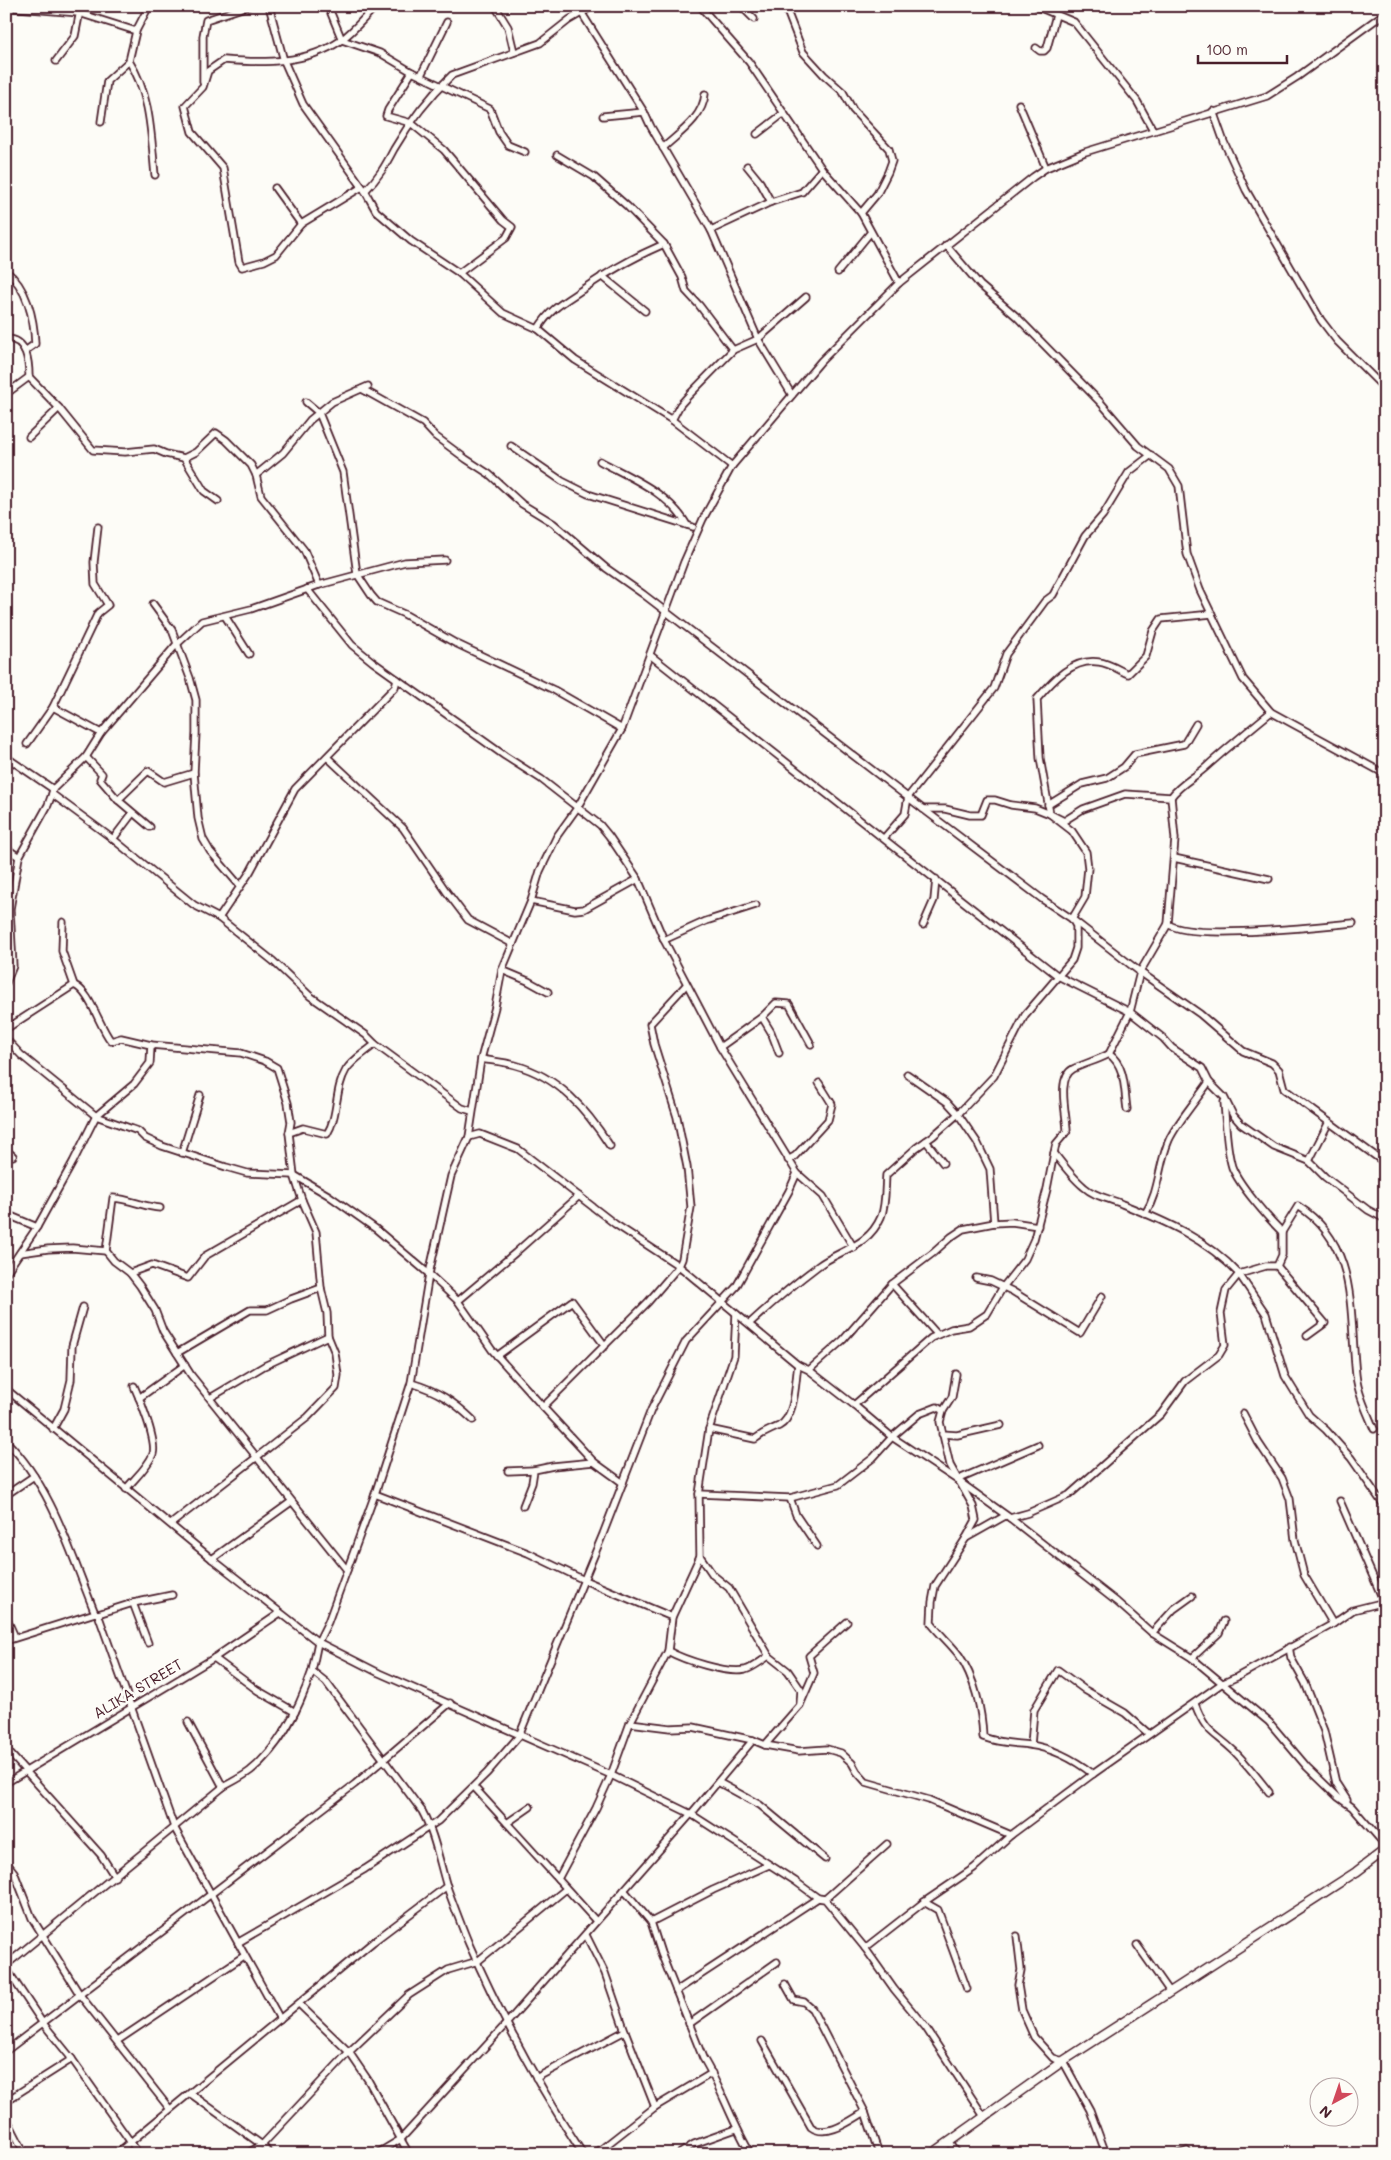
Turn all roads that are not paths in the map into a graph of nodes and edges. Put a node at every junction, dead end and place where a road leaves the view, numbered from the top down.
1 (82, 6) edge
2 (149, 6) edge
3 (248, 6) edge
4 (269, 6) edge
5 (376, 6) edge
6 (494, 6) edge
7 (593, 6) edge
8 (700, 6) edge
9 (741, 6) edge
10 (785, 6) edge
11 (1036, 6) edge
12 (6, 7) edge
13 (16, 7) edge
14 (330, 7) edge
15 (581, 12) junction
16 (1385, 12) edge
17 (79, 13) junction
18 (1056, 15) junction
19 (754, 19) dead end
20 (447, 22) dead end
21 (136, 31) junction
22 (342, 40) junction
23 (1036, 48) dead end
24 (514, 52) junction
25 (56, 61) dead end
26 (129, 61) junction
27 (284, 61) junction
28 (412, 72) junction
29 (421, 75) junction
30 (442, 85) junction
31 (203, 87) junction
32 (705, 94) dead end
33 (1020, 104) dead end
34 (644, 112) junction
35 (1213, 112) junction
36 (784, 113) junction
37 (603, 116) dead end
38 (101, 122) dead end
39 (411, 123) junction
40 (1153, 130) junction
41 (757, 134) dead end
42 (663, 148) junction
43 (525, 152) dead end
44 (557, 155) dead end
45 (747, 166) dead end
46 (1046, 168) junction
47 (822, 169) junction
48 (155, 175) dead end
49 (275, 188) dead end
50 (363, 189) junction
51 (771, 202) junction
52 (861, 213) junction
53 (301, 224) junction
54 (711, 230) junction
55 (870, 233) junction
56 (664, 244) junction
57 (946, 245) junction
58 (6, 271) edge
59 (838, 272) dead end
60 (459, 273) junction
61 (602, 276) junction
62 (899, 283) junction
63 (806, 297) dead end
64 (645, 311) dead end
65 (538, 329) junction
66 (6, 339) edge
67 (758, 339) junction
68 (25, 350) junction
69 (733, 350) junction
70 (28, 377) junction
71 (1385, 389) edge
72 (6, 394) edge
73 (792, 394) junction
74 (306, 402) dead end
75 (59, 408) junction
76 (319, 413) junction
77 (672, 420) junction
78 (29, 437) dead end
79 (511, 446) dead end
80 (1151, 455) junction
81 (184, 458) junction
82 (600, 461) dead end
83 (732, 466) junction
84 (256, 475) junction
85 (218, 501) dead end
86 (703, 519) junction
87 (687, 525) junction
88 (98, 527) dead end
89 (693, 527) junction
90 (691, 544) junction
91 (445, 560) dead end
92 (357, 574) junction
93 (320, 585) junction
94 (307, 589) junction
95 (153, 604) dead end
96 (665, 611) junction
97 (1212, 614) junction
98 (225, 616) junction
99 (176, 645) junction
100 (249, 654) dead end
101 (650, 655) junction
102 (397, 679) junction
103 (53, 707) junction
104 (1271, 712) junction
105 (1196, 724) dead end
106 (622, 728) junction
107 (101, 733) junction
108 (27, 744) dead end
109 (6, 757) edge
110 (86, 757) junction
111 (327, 757) junction
112 (194, 773) junction
113 (1385, 774) edge
114 (53, 792) junction
115 (908, 797) junction
116 (1171, 798) junction
117 (118, 800) junction
118 (1048, 805) junction
119 (577, 808) junction
120 (923, 809) junction
121 (132, 814) junction
122 (1050, 814) junction
123 (150, 827) dead end
124 (884, 838) junction
125 (113, 839) junction
126 (6, 848) edge
127 (19, 858) junction
128 (1174, 858) junction
129 (638, 879) junction
130 (1269, 879) dead end
131 (936, 880) junction
132 (240, 886) junction
133 (531, 901) junction
134 (756, 905) dead end
135 (219, 918) junction
136 (1072, 918) junction
137 (63, 922) dead end
138 (1353, 923) dead end
139 (1168, 924) junction
140 (923, 925) dead end
141 (664, 940) junction
142 (513, 944) junction
143 (502, 970) junction
144 (1140, 972) junction
145 (1058, 976) junction
146 (6, 984) edge
147 (74, 985) junction
148 (686, 985) junction
149 (548, 992) dead end
150 (1130, 1012) junction
151 (762, 1017) junction
152 (6, 1029) edge
153 (6, 1039) edge
154 (375, 1044) junction
155 (811, 1044) dead end
156 (151, 1045) junction
157 (720, 1047) junction
158 (779, 1053) dead end
159 (1109, 1054) junction
160 (481, 1059) junction
161 (907, 1074) dead end
162 (1209, 1082) junction
163 (819, 1083) dead end
164 (200, 1095) dead end
165 (1224, 1097) junction
166 (1127, 1109) dead end
167 (472, 1111) junction
168 (958, 1114) junction
169 (96, 1116) junction
170 (1329, 1122) junction
171 (289, 1133) junction
172 (469, 1138) junction
173 (926, 1141) junction
174 (610, 1146) dead end
175 (6, 1150) edge
176 (182, 1153) junction
177 (1054, 1153) junction
178 (13, 1156) dead end
179 (788, 1160) junction
180 (1309, 1161) junction
181 (942, 1163) dead end
182 (1385, 1164) edge
183 (294, 1174) junction
184 (797, 1174) junction
185 (579, 1196) junction
186 (302, 1200) junction
187 (160, 1208) dead end
188 (6, 1214) edge
189 (1144, 1214) junction
190 (1385, 1220) edge
191 (994, 1223) junction
192 (1038, 1226) junction
193 (37, 1227) junction
194 (1282, 1232) junction
195 (854, 1248) junction
196 (106, 1251) junction
197 (20, 1252) junction
198 (679, 1266) junction
199 (1277, 1266) junction
200 (6, 1273) edge
201 (130, 1273) junction
202 (429, 1274) junction
203 (1239, 1274) junction
204 (976, 1278) dead end
205 (892, 1284) junction
206 (1003, 1287) junction
207 (320, 1288) junction
208 (1102, 1296) dead end
209 (458, 1301) junction
210 (722, 1302) junction
211 (83, 1307) dead end
212 (736, 1314) junction
213 (750, 1323) junction
214 (937, 1334) junction
215 (328, 1336) junction
216 (1307, 1336) dead end
217 (605, 1346) junction
218 (177, 1353) junction
219 (496, 1356) junction
220 (798, 1364) junction
221 (185, 1365) junction
222 (809, 1370) junction
223 (956, 1374) dead end
224 (410, 1383) junction
225 (134, 1386) dead end
226 (6, 1389) edge
227 (139, 1398) junction
228 (210, 1398) junction
229 (854, 1405) junction
230 (543, 1407) junction
231 (943, 1412) junction
232 (1244, 1413) dead end
233 (474, 1420) dead end
234 (1000, 1425) dead end
235 (53, 1429) junction
236 (708, 1429) junction
237 (1374, 1429) dead end
238 (942, 1434) junction
239 (892, 1437) junction
240 (6, 1441) edge
241 (1038, 1445) dead end
242 (256, 1458) junction
243 (594, 1462) junction
244 (534, 1470) junction
245 (508, 1471) dead end
246 (34, 1476) junction
247 (957, 1480) junction
248 (623, 1482) junction
249 (126, 1489) junction
250 (375, 1494) junction
251 (699, 1494) junction
252 (6, 1495) edge
253 (790, 1498) junction
254 (1340, 1500) dead end
255 (291, 1502) junction
256 (523, 1506) dead end
257 (1385, 1507) edge
258 (1008, 1517) junction
259 (170, 1524) junction
260 (966, 1538) junction
261 (817, 1546) dead end
262 (700, 1556) junction
263 (212, 1559) junction
264 (347, 1570) junction
265 (584, 1580) junction
266 (172, 1595) dead end
267 (1192, 1596) dead end
268 (1384, 1602) edge
269 (133, 1603) junction
270 (280, 1613) junction
271 (97, 1614) junction
272 (6, 1617) edge
273 (672, 1617) junction
274 (1224, 1621) dead end
275 (847, 1622) dead end
276 (1333, 1624) junction
277 (1152, 1633) junction
278 (15, 1637) junction
279 (6, 1641) edge
280 (318, 1642) junction
281 (148, 1643) dead end
282 (1289, 1647) junction
283 (668, 1651) junction
284 (769, 1656) junction
285 (214, 1658) junction
286 (1192, 1658) junction
287 (312, 1671) junction
288 (1222, 1684) junction
289 (450, 1703) junction
290 (1195, 1704) junction
291 (800, 1705) junction
292 (130, 1708) junction
293 (295, 1712) junction
294 (188, 1722) dead end
295 (630, 1723) junction
296 (1149, 1734) junction
297 (519, 1736) junction
298 (753, 1740) junction
299 (1031, 1745) junction
300 (764, 1746) junction
301 (6, 1749) edge
302 (385, 1758) junction
303 (27, 1770) junction
304 (1093, 1774) junction
305 (612, 1775) junction
306 (718, 1782) junction
307 (6, 1783) edge
308 (223, 1787) junction
309 (474, 1787) junction
310 (1269, 1792) dead end
311 (530, 1807) dead end
312 (1352, 1807) junction
313 (691, 1814) junction
314 (507, 1823) junction
315 (430, 1826) junction
316 (174, 1827) junction
317 (1011, 1836) junction
318 (887, 1844) dead end
319 (1385, 1845) edge
320 (1385, 1850) edge
321 (825, 1859) dead end
322 (6, 1862) edge
323 (769, 1865) junction
324 (116, 1877) junction
325 (558, 1879) junction
326 (447, 1886) junction
327 (566, 1889) junction
328 (624, 1890) junction
329 (211, 1894) junction
330 (818, 1898) junction
331 (825, 1899) junction
332 (924, 1902) junction
333 (596, 1921) junction
334 (652, 1922) junction
335 (586, 1935) junction
336 (42, 1936) junction
337 (1017, 1936) dead end
338 (239, 1942) junction
339 (1137, 1945) dead end
340 (865, 1948) junction
341 (244, 1956) junction
342 (478, 1961) junction
343 (777, 1962) dead end
344 (6, 1967) edge
345 (786, 1984) dead end
346 (967, 1989) dead end
347 (676, 1991) junction
348 (1170, 1992) junction
349 (80, 1995) junction
350 (299, 2004) junction
351 (280, 2019) junction
352 (42, 2022) junction
353 (506, 2024) junction
354 (689, 2024) junction
355 (624, 2031) junction
356 (117, 2041) junction
357 (762, 2042) dead end
358 (6, 2051) edge
359 (349, 2052) junction
360 (72, 2059) junction
361 (1063, 2062) junction
362 (712, 2073) junction
363 (536, 2078) junction
364 (191, 2094) junction
365 (6, 2101) edge
366 (654, 2106) junction
367 (169, 2108) junction
368 (865, 2112) junction
369 (6, 2117) edge
370 (985, 2118) junction
371 (736, 2129) junction
372 (401, 2139) junction
373 (131, 2142) junction
374 (949, 2142) junction
375 (262, 2145) junction
376 (1187, 2151) dead end
377 (25, 2154) edge
378 (116, 2154) edge
379 (139, 2154) edge
380 (246, 2154) edge
381 (270, 2154) edge
382 (376, 2154) edge
383 (409, 2154) edge
384 (583, 2154) edge
385 (595, 2154) edge
386 (679, 2154) edge
387 (751, 2154) edge
388 (879, 2154) edge
389 (932, 2154) edge
390 (958, 2154) edge
391 (1106, 2154) edge
392 (1178, 2154) edge

1 - 17 street
2 - 21 street
3 - 31 street
4 - 27 street
5 - 22 street
6 - 24 street
7 - 15 street
8 - 36 street
9 - 19 street
10 - 52 street
11 - 18 street
12 - 13 street
13 - 17 street
14 - 22 street
15 - 24 street
15 - 34 street
16 - 35 street
17 - 21 street
17 - 25 street
18 - 23 street
18 - 40 street
20 - 29 street
21 - 26 street
22 - 27 street
22 - 28 street
24 - 30 street
26 - 38 street
26 - 48 street
27 - 31 street
27 - 50 street
28 - 29 street
28 - 39 street
29 - 30 street
30 - 39 street
30 - 43 street
31 - 53 street
32 - 42 street
33 - 46 street
34 - 37 street
34 - 42 street
35 - 40 street
35 - 71 street
36 - 41 street
36 - 47 street
39 - 50 street
39 - 60 street
40 - 46 street
42 - 54 street
44 - 56 street
45 - 51 street
46 - 57 street
47 - 51 street
47 - 52 street
49 - 53 street
50 - 53 street
50 - 60 street
51 - 54 street
52 - 55 street
54 - 67 street
55 - 59 street
55 - 62 street
56 - 61 street
56 - 69 street
57 - 62 street
57 - 80 street
58 - 68 street
60 - 65 street
61 - 64 street
61 - 65 street
62 - 73 street
63 - 67 street
65 - 77 street
66 - 68 street
67 - 69 street
67 - 73 street
68 - 70 street
69 - 77 street
70 - 72 street
70 - 75 street
73 - 83 street
74 - 76 street
75 - 78 street
75 - 81 street
76 - 84 street
76 - 92 street
76 - 96 street
77 - 83 street
79 - 87 street
80 - 97 street
80 - 115 street
81 - 84 street
81 - 85 street
82 - 87 street
83 - 86 street
84 - 93 street
86 - 89 street
86 - 90 street
87 - 89 street
88 - 103 street
89 - 90 street
90 - 96 street
91 - 92 street
92 - 93 street
92 - 106 street
93 - 94 street
94 - 98 street
94 - 102 street
95 - 99 street
96 - 101 street
96 - 115 street
97 - 104 street
97 - 118 street
98 - 99 street
98 - 100 street
99 - 107 street
99 - 112 street
101 - 106 street
101 - 124 street
102 - 111 street
102 - 119 street
103 - 107 street
103 - 108 street
104 - 113 street
104 - 116 street
105 - 118 street
106 - 119 street
107 - 110 street
109 - 114 street
110 - 114 street
110 - 117 street
111 - 132 street
111 - 142 street
112 - 117 street
112 - 132 street
114 - 125 street
114 - 127 street
115 - 120 street
115 - 124 street
116 - 122 street
116 - 128 street
117 - 121 street
118 - 122 street
119 - 129 street
119 - 133 street
120 - 122 street
120 - 136 street
121 - 123 street
121 - 125 street
122 - 136 street
124 - 131 street
125 - 135 street
126 - 127 street
127 - 146 street
128 - 130 street
128 - 139 street
129 - 133 street
129 - 141 street
131 - 140 street
131 - 145 street
132 - 135 street
133 - 142 street
134 - 141 street
135 - 154 street
136 - 144 street
136 - 145 street
137 - 147 street
138 - 139 street
139 - 144 street
141 - 148 street
142 - 143 street
143 - 149 street
143 - 160 street
144 - 150 street
144 - 170 street
145 - 150 street
145 - 168 street
147 - 152 street
147 - 156 street
148 - 157 street
148 - 198 street
150 - 159 street
150 - 162 street
151 - 155 street
151 - 157 street
151 - 158 street
153 - 169 street
154 - 167 street
154 - 171 street
156 - 169 street
156 - 171 street
157 - 179 street
159 - 166 street
159 - 177 street
160 - 167 street
160 - 174 street
161 - 168 street
162 - 165 street
162 - 189 street
163 - 179 street
164 - 176 street
165 - 180 street
165 - 194 street
167 - 172 street
168 - 173 street
168 - 191 street
169 - 176 street
169 - 193 street
170 - 180 street
170 - 182 street
171 - 183 street
172 - 185 street
172 - 202 street
173 - 181 street
173 - 195 street
175 - 178 street
176 - 183 street
177 - 189 street
177 - 192 street
179 - 184 street
180 - 190 street
183 - 186 street
183 - 202 street
184 - 195 street
184 - 210 street
185 - 198 street
185 - 209 street
186 - 201 street
186 - 207 street
187 - 196 street
188 - 193 street
189 - 203 street
191 - 192 street
191 - 205 street
192 - 206 street
193 - 197 street
194 - 199 street
194 - 237 street
195 - 213 street
196 - 197 street
196 - 201 street
197 - 200 street
198 - 210 street
198 - 217 street
199 - 203 street
199 - 216 street
201 - 218 street
202 - 209 street
202 - 224 street
203 - 257 street
203 - 258 street
204 - 206 street
205 - 214 street
205 - 222 street
206 - 208 street
206 - 214 street
207 - 215 street
207 - 218 street
209 - 219 street
210 - 212 street
210 - 248 street
211 - 235 street
212 - 213 street
212 - 236 street
213 - 220 street
214 - 229 street
215 - 228 street
215 - 242 street
217 - 219 street
217 - 230 street
218 - 221 street
219 - 230 street
220 - 222 street
220 - 236 street
221 - 227 street
221 - 228 street
222 - 229 street
223 - 231 street
224 - 233 street
224 - 250 street
225 - 227 street
226 - 235 street
227 - 249 street
228 - 242 street
229 - 239 street
230 - 243 street
231 - 238 street
231 - 239 street
232 - 276 street
234 - 238 street
235 - 249 street
236 - 251 street
238 - 247 street
239 - 247 street
239 - 253 street
240 - 246 street
241 - 247 street
242 - 255 street
242 - 259 street
243 - 244 street
243 - 248 street
244 - 245 street
244 - 256 street
246 - 252 street
246 - 271 street
247 - 258 street
247 - 260 street
248 - 265 street
249 - 259 street
250 - 264 street
250 - 265 street
251 - 253 street
251 - 262 street
253 - 261 street
254 - 268 street
255 - 263 street
255 - 264 street
258 - 260 street
258 - 277 street
259 - 263 street
260 - 299 street
262 - 273 street
262 - 284 street
263 - 270 street
264 - 280 street
265 - 273 street
265 - 297 street
266 - 269 street
267 - 277 street
268 - 276 street
269 - 271 street
269 - 281 street
270 - 280 street
270 - 285 street, ALIKA STREET
271 - 278 street
271 - 292 street
272 - 278 street
273 - 283 street
274 - 286 street
275 - 291 street
276 - 282 street
277 - 286 street
278 - 279 street
280 - 287 street
280 - 289 street
282 - 288 street
282 - 312 street
283 - 284 street
283 - 295 street
284 - 291 street
285 - 292 street, ALIKA STREET
285 - 293 street
286 - 288 street
287 - 293 street
287 - 302 street
288 - 290 street
288 - 312 street
289 - 297 street
289 - 302 street
290 - 296 street
290 - 310 street
291 - 300 street
292 - 303 street, ALIKA STREET
292 - 316 street
293 - 308 street
294 - 308 street
295 - 298 street
295 - 305 street
296 - 299 street
296 - 304 street
297 - 305 street
297 - 309 street
298 - 300 street
298 - 306 street
299 - 304 street
300 - 317 street
301 - 303 street
302 - 315 street
302 - 329 street
303 - 307 street, ALIKA STREET
303 - 324 street
304 - 317 street
305 - 313 street
305 - 325 street
306 - 313 street
306 - 321 street
308 - 316 street
309 - 314 street
309 - 315 street
311 - 314 street
312 - 319 street
313 - 323 street
313 - 328 street
314 - 325 street
315 - 326 street
315 - 338 street
316 - 324 street
316 - 329 street
317 - 332 street
318 - 331 street
320 - 348 street
322 - 336 street
323 - 330 street
323 - 334 street
324 - 336 street
325 - 327 street
326 - 342 street
326 - 350 street
327 - 333 street
327 - 342 street
328 - 333 street
328 - 334 street
329 - 338 street
329 - 349 street
330 - 331 street
330 - 347 street
331 - 340 street
332 - 340 street
332 - 346 street
333 - 335 street
334 - 347 street
335 - 353 street
335 - 355 street
336 - 344 street
336 - 349 street
337 - 361 street
338 - 341 street
339 - 348 street
340 - 370 street
341 - 351 street
341 - 356 street
342 - 353 street
342 - 359 street
343 - 354 street
344 - 352 street
345 - 368 street
347 - 354 street
348 - 361 street
349 - 352 street
349 - 356 street
350 - 351 street
350 - 359 street
351 - 364 street
352 - 358 street
352 - 360 street
353 - 363 street
353 - 372 street
354 - 362 street
355 - 363 street
355 - 366 street
356 - 367 street
357 - 368 street
359 - 372 street
359 - 375 street
360 - 365 street
360 - 373 street
361 - 370 street
361 - 391 street
362 - 366 street
362 - 371 street
363 - 384 street
364 - 367 street
364 - 375 street
366 - 385 street
367 - 373 street
368 - 388 street
369 - 377 street
370 - 374 street
371 - 386 street
371 - 387 street
372 - 382 street
372 - 383 street
373 - 378 street
373 - 379 street
374 - 389 street
374 - 390 street
375 - 380 street
375 - 381 street
376 - 392 street

